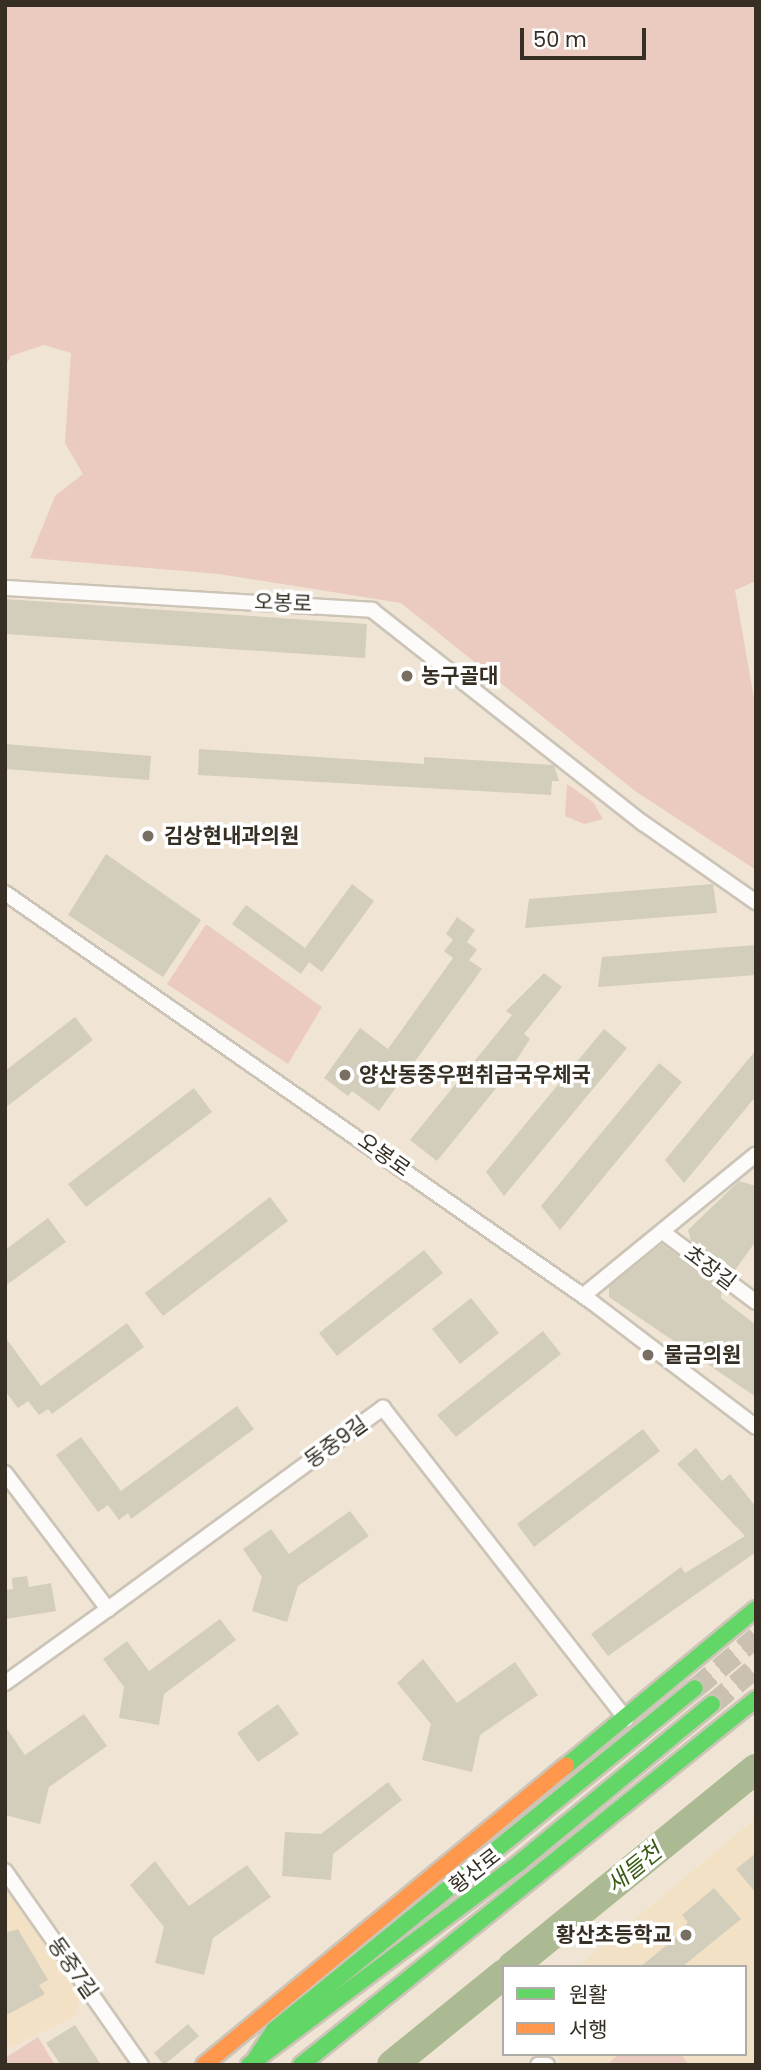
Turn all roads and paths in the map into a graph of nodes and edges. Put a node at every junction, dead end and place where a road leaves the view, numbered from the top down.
1 (5, 588) edge
2 (5, 893) edge
3 (756, 902) edge
4 (756, 1154) edge
5 (751, 1172) edge
6 (664, 1233) junction
7 (584, 1295) junction
8 (756, 1302) edge
9 (756, 1427) edge
10 (5, 1473) edge
11 (108, 1609) junction
12 (756, 1609) edge
13 (5, 1683) edge
14 (695, 1688) tunnel mouth
15 (756, 1699) edge
16 (712, 1704) tunnel mouth
17 (626, 1719) junction
18 (5, 1871) edge
19 (252, 2061) edge
20 (141, 2065) edge
21 (204, 2065) edge
22 (302, 2065) edge

1 - 3 street, 오봉로
2 - 7 street, 오봉로
4 - 5 street, 초장길
5 - 6 street, 초장길
6 - 7 street, 초장길
6 - 8 street, 초장길
7 - 9 street, 오봉로
10 - 11 street
11 - 13 street
11 - 17 street, 동중9길
12 - 17 main road
14 - 19 main road, 황산로
15 - 22 main road
16 - 19 main road, 황산로
17 - 21 main road
18 - 20 street, 동중7길

